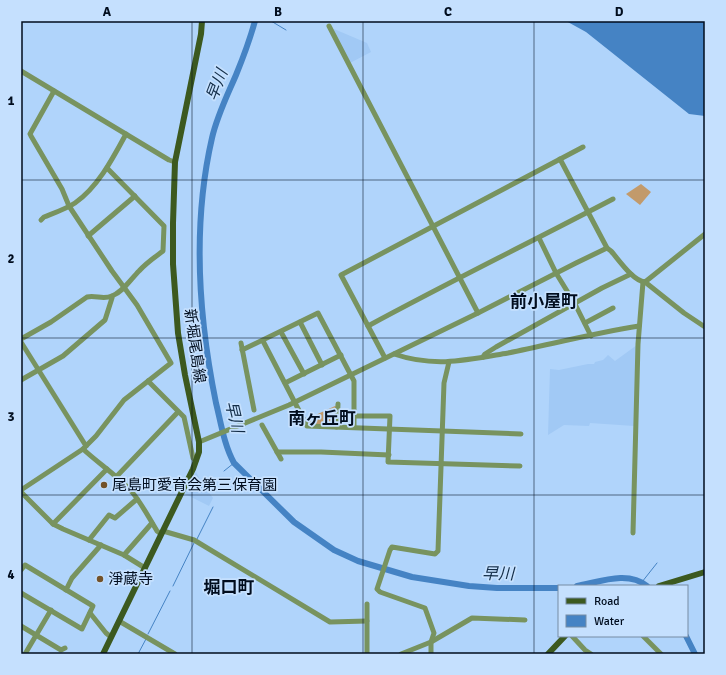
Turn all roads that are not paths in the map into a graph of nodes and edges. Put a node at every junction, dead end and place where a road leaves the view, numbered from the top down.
1 (202, 21) edge
2 (329, 26) dead end
3 (21, 70) edge
4 (54, 90) junction
5 (126, 134) junction
6 (582, 147) dead end
7 (560, 159) junction
8 (175, 162) junction
9 (107, 168) junction
10 (135, 196) junction
11 (613, 199) dead end
12 (69, 206) junction
13 (587, 213) junction
14 (41, 220) dead end
15 (433, 226) junction
16 (705, 234) edge
17 (88, 236) junction
18 (539, 238) junction
19 (607, 248) junction
20 (556, 273) junction
21 (631, 274) junction
22 (460, 276) junction
23 (644, 282) junction
24 (124, 287) junction
25 (112, 296) junction
26 (574, 304) junction
27 (613, 308) dead end
28 (478, 313) junction
29 (300, 322) junction
30 (585, 323) junction
31 (368, 326) junction
32 (639, 326) junction
33 (705, 327) edge
34 (282, 332) junction
35 (591, 336) junction
36 (21, 340) edge
37 (263, 341) junction
38 (241, 343) dead end
39 (242, 350) junction
40 (394, 354) junction
41 (341, 355) junction
42 (484, 357) junction
43 (385, 358) junction
44 (449, 362) junction
45 (322, 365) junction
46 (38, 371) junction
47 (304, 374) junction
48 (351, 375) junction
49 (21, 380) edge
50 (148, 381) junction
51 (285, 383) junction
52 (295, 402) junction
53 (338, 404) dead end
54 (254, 410) dead end
55 (178, 412) junction
56 (354, 416) junction
57 (262, 425) dead end
58 (337, 427) junction
59 (354, 428) junction
60 (390, 429) junction
61 (443, 430) junction
62 (521, 434) dead end
63 (199, 442) junction
64 (84, 447) junction
65 (277, 452) junction
66 (389, 455) junction
67 (281, 459) dead end
68 (196, 461) junction
69 (441, 463) junction
70 (520, 466) dead end
71 (107, 468) junction
72 (116, 476) junction
73 (21, 491) edge
74 (137, 499) junction
75 (152, 523) junction
76 (54, 524) junction
77 (162, 532) junction
78 (633, 533) dead end
79 (89, 540) junction
80 (101, 545) junction
81 (124, 555) junction
82 (145, 568) junction
83 (21, 570) edge
84 (705, 572) edge
85 (662, 585) edge
86 (66, 590) junction
87 (21, 593) edge
88 (367, 604) dead end
89 (51, 610) junction
90 (90, 612) junction
91 (525, 620) dead end
92 (119, 622) junction
93 (367, 622) junction
94 (21, 626) edge
95 (37, 635) junction
96 (111, 637) junction
97 (564, 637) edge
98 (573, 637) edge
99 (644, 637) edge
100 (431, 642) junction
101 (65, 648) dead end
102 (25, 654) edge
103 (103, 654) edge
104 (175, 654) edge
105 (367, 654) edge
106 (401, 654) edge
107 (431, 654) edge
108 (548, 654) edge
109 (591, 654) edge
110 (661, 654) edge

1 - 8 main road, 新堀尾島線
2 - 15 street
3 - 4 street
4 - 5 street
4 - 12 street
5 - 8 street
5 - 9 street
6 - 7 street
7 - 13 street
7 - 15 street
8 - 63 main road, 新堀尾島線
9 - 10 street
9 - 12 street
10 - 17 street
10 - 24 street
11 - 13 street
12 - 14 street
12 - 17 street
13 - 18 street
13 - 19 street
15 - 22 street
15 - 31 street
16 - 23 street
17 - 24 street
18 - 20 street
18 - 22 street
19 - 20 street
19 - 21 street
20 - 26 street
20 - 28 street
21 - 23 street
21 - 26 street
22 - 28 street
22 - 31 street
23 - 32 street
23 - 33 street
24 - 25 street
24 - 50 street
25 - 36 street
25 - 46 street
26 - 30 street
26 - 42 street
27 - 30 street
28 - 40 street
29 - 34 street
29 - 41 street
29 - 45 street
30 - 35 street
31 - 43 street
32 - 35 street
32 - 78 street
34 - 37 street
34 - 47 street
35 - 42 street
36 - 46 street
37 - 39 street
37 - 51 street
38 - 39 street
39 - 54 street
40 - 43 street
40 - 44 street
41 - 45 street
41 - 48 street
42 - 44 street
43 - 48 street
44 - 61 street
45 - 47 street
46 - 49 street
46 - 64 street
47 - 51 street
48 - 52 street
48 - 56 street
50 - 55 street
50 - 64 street
51 - 52 street
52 - 58 street
52 - 63 street
53 - 58 street
55 - 68 street
55 - 72 street
56 - 59 street
56 - 60 street
57 - 65 street
58 - 59 street
59 - 60 street
60 - 61 street
60 - 66 street
61 - 62 street
61 - 69 street
63 - 68 main road, 新堀尾島線
64 - 71 street
64 - 73 street
65 - 66 street
65 - 67 street
66 - 69 street
68 - 77 main road, 新堀尾島線
69 - 70 street
69 - 100 street
71 - 72 street
71 - 76 street
72 - 74 street
73 - 76 street
74 - 75 street
74 - 79 street
75 - 77 street
75 - 81 street
76 - 79 street
77 - 82 main road, 新堀尾島線
77 - 93 street
79 - 80 street
80 - 81 street
80 - 86 street
81 - 82 street
82 - 92 main road, 新堀尾島線
83 - 86 street
84 - 85 main road
86 - 90 street
87 - 89 street
88 - 93 street
89 - 90 street
89 - 95 street
90 - 96 street
91 - 100 street
92 - 96 main road, 新堀尾島線
92 - 104 street
93 - 105 street
94 - 95 street
95 - 101 street
95 - 102 street
96 - 103 main road, 新堀尾島線
97 - 108 main road
98 - 109 street
99 - 110 street
100 - 106 street
100 - 107 street

